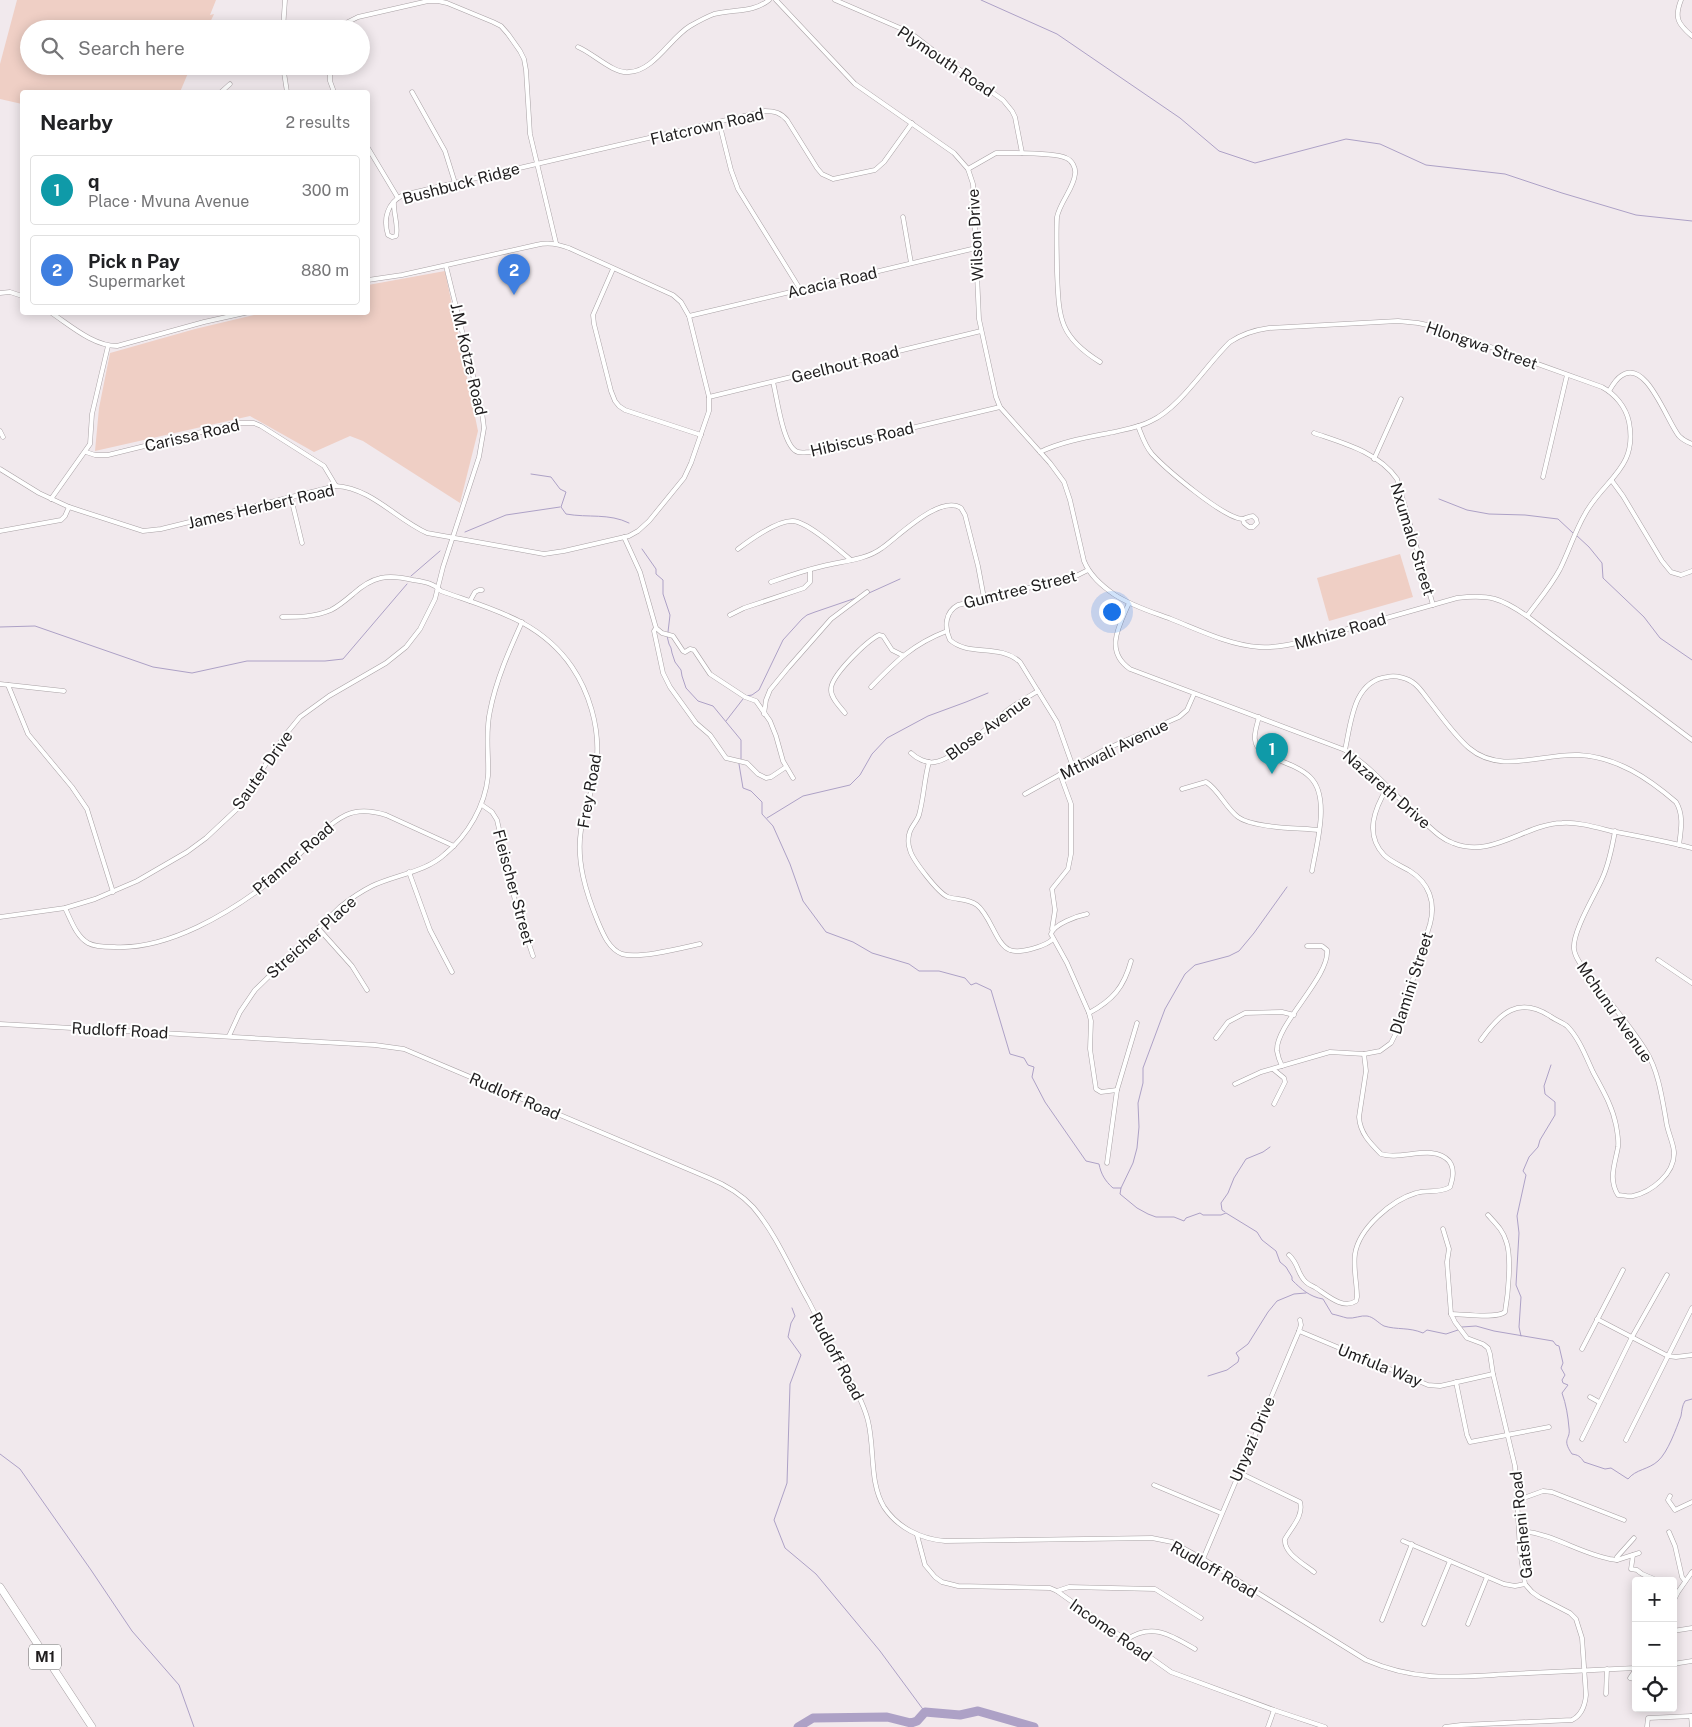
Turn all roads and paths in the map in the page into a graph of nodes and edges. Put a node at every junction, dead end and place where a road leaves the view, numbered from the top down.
1 (285, 0) edge
2 (769, 0) edge
3 (776, 0) edge
4 (835, 0) edge
5 (1681, 0) edge
6 (284, 20) edge
7 (352, 20) edge
8 (1692, 36) edge
9 (578, 47) dead end
10 (284, 75) edge
11 (330, 75) edge
12 (230, 84) dead end
13 (224, 90) edge
14 (287, 90) edge
15 (333, 90) edge
16 (412, 92) dead end
17 (719, 122) junction
18 (912, 123) junction
19 (370, 152) edge
20 (1022, 153) junction
21 (537, 164) junction
22 (968, 169) junction
23 (455, 184) junction
24 (396, 200) junction
25 (903, 216) dead end
26 (556, 243) junction
27 (976, 248) junction
28 (911, 263) junction
29 (446, 266) junction
30 (613, 269) junction
31 (370, 280) edge
32 (800, 289) junction
33 (0, 292) edge
34 (20, 295) edge
35 (699, 313) junction
36 (55, 315) edge
37 (229, 315) edge
38 (689, 316) junction
39 (691, 324) junction
40 (981, 331) junction
41 (108, 346) junction
42 (1100, 362) dead end
43 (1567, 375) junction
44 (773, 382) junction
45 (1609, 390) junction
46 (709, 397) junction
47 (1401, 399) dead end
48 (1000, 407) junction
49 (1138, 426) junction
50 (0, 431) edge
51 (1314, 433) dead end
52 (701, 435) junction
53 (3, 437) dead end
54 (1692, 444) edge
55 (86, 452) junction
56 (1040, 452) junction
57 (1374, 459) junction
58 (0, 469) edge
59 (1542, 477) dead end
60 (1612, 481) junction
61 (336, 486) junction
62 (290, 498) junction
63 (51, 499) junction
64 (69, 507) junction
65 (1243, 519) dead end
66 (0, 531) edge
67 (624, 537) junction
68 (452, 538) junction
69 (302, 542) dead end
70 (738, 550) dead end
71 (851, 560) junction
72 (810, 570) junction
73 (1088, 570) junction
74 (1692, 572) edge
75 (771, 582) dead end
76 (437, 588) junction
77 (482, 590) dead end
78 (867, 592) dead end
79 (984, 598) junction
80 (470, 601) junction
81 (1129, 603) junction
82 (1433, 604) junction
83 (730, 615) dead end
84 (1527, 616) junction
85 (282, 617) dead end
86 (522, 622) junction
87 (658, 630) junction
88 (947, 631) junction
89 (902, 655) junction
90 (0, 684) edge
91 (8, 685) junction
92 (871, 687) dead end
93 (64, 691) dead end
94 (1038, 691) junction
95 (1194, 694) junction
96 (845, 713) dead end
97 (764, 714) junction
98 (1259, 717) junction
99 (1692, 740) edge
100 (1345, 750) junction
101 (910, 753) dead end
102 (929, 762) junction
103 (786, 767) junction
104 (1073, 767) junction
105 (1060, 774) junction
106 (793, 778) dead end
107 (1387, 788) junction
108 (1182, 789) dead end
109 (1025, 794) dead end
110 (482, 805) junction
111 (1318, 830) junction
112 (1615, 832) junction
113 (1679, 844) junction
114 (454, 846) junction
115 (1692, 848) edge
116 (1312, 871) dead end
117 (410, 872) junction
118 (113, 892) junction
119 (65, 908) junction
120 (1087, 914) dead end
121 (0, 917) edge
122 (318, 928) junction
123 (1052, 930) junction
124 (1053, 939) junction
125 (700, 944) dead end
126 (1307, 946) dead end
127 (533, 956) dead end
128 (1658, 960) dead end
129 (1131, 961) dead end
130 (452, 972) dead end
131 (1692, 983) edge
132 (367, 990) dead end
133 (1090, 1013) junction
134 (1294, 1015) junction
135 (1137, 1023) dead end
136 (0, 1024) edge
137 (229, 1036) junction
138 (1216, 1038) dead end
139 (1481, 1040) dead end
140 (1364, 1054) junction
141 (1282, 1066) junction
142 (1273, 1069) junction
143 (1235, 1084) dead end
144 (1117, 1090) junction
145 (1274, 1104) dead end
146 (1107, 1163) dead end
147 (1488, 1215) dead end
148 (1443, 1229) dead end
149 (1289, 1255) dead end
150 (1623, 1270) dead end
151 (1667, 1275) dead end
152 (1692, 1308) edge
153 (1451, 1314) junction
154 (1597, 1319) junction
155 (1300, 1320) dead end
156 (1686, 1320) junction
157 (1692, 1323) edge
158 (1299, 1331) junction
159 (1632, 1337) junction
160 (1582, 1348) dead end
161 (1692, 1355) edge
162 (1668, 1356) junction
163 (1493, 1374) junction
164 (1456, 1382) junction
165 (1590, 1398) dead end
166 (1599, 1402) junction
167 (1549, 1427) dead end
168 (1632, 1428) junction
169 (1638, 1431) dead end
170 (1508, 1434) junction
171 (1582, 1439) dead end
172 (1626, 1440) dead end
173 (1238, 1472) junction
174 (1154, 1485) dead end
175 (1670, 1496) dead end
176 (1518, 1500) junction
177 (1692, 1502) edge
178 (1221, 1513) junction
179 (1624, 1520) dead end
180 (1520, 1531) junction
181 (1669, 1532) dead end
182 (917, 1535) junction
183 (1634, 1538) dead end
184 (1403, 1540) dead end
185 (1412, 1544) junction
186 (1638, 1553) dead end
187 (1633, 1555) junction
188 (1203, 1559) junction
189 (1617, 1560) junction
190 (1450, 1562) junction
191 (1314, 1572) dead end
192 (1692, 1572) edge
193 (1488, 1577) junction
194 (1648, 1577) edge
195 (1685, 1580) junction
196 (1525, 1584) junction
197 (0, 1587) edge
198 (1677, 1590) edge
199 (1057, 1591) junction
200 (1201, 1618) dead end
201 (1382, 1620) dead end
202 (1424, 1624) dead end
203 (1468, 1624) dead end
204 (1692, 1628) edge
205 (1677, 1630) edge
206 (1126, 1640) junction
207 (1195, 1649) dead end
208 (1692, 1661) edge
209 (1677, 1663) edge
210 (1632, 1668) edge
211 (1607, 1669) junction
212 (1584, 1671) junction
213 (1606, 1694) dead end
214 (1274, 1710) junction
215 (1692, 1716) edge
216 (92, 1727) edge
217 (1268, 1727) edge
218 (1325, 1727) edge
219 (1445, 1727) edge
220 (1647, 1727) edge
221 (1692, 1727) edge

1 - 6 street
2 - 9 street
3 - 18 street, Wilson Drive
4 - 20 street, Plymouth Road
5 - 8 street
7 - 21 street
10 - 14 street
11 - 15 street
12 - 13 street
16 - 23 street
17 - 18 street, Flatcrown Road
17 - 21 street, Flatcrown Road
17 - 32 street
18 - 22 street, Wilson Drive
19 - 24 street
20 - 22 street
20 - 42 street
21 - 23 street, Bushbuck Ridge
21 - 26 street, Bushbuck Ridge
22 - 27 street, Wilson Drive
23 - 24 street, Bushbuck Ridge
24 - 24 street, Bushbuck Ridge
25 - 28 street
26 - 29 street
26 - 30 street
27 - 28 street, Acacia Road
27 - 40 street, Wilson Drive
28 - 32 street, Acacia Road
29 - 31 street
29 - 68 street, J.M. Kotze Road
30 - 38 street
30 - 52 street
32 - 35 street, Acacia Road
33 - 34 street
35 - 38 street, Acacia Road
35 - 39 street
36 - 41 street
37 - 41 street
38 - 39 street, James Herbert Road
39 - 46 street, James Herbert Road
40 - 44 street, Geelhout Road
40 - 48 street, Wilson Drive
41 - 55 street
43 - 45 street, Hlongwa Street
43 - 49 street, Hlongwa Street
43 - 59 street
44 - 46 street, Geelhout Road
44 - 48 street, Hibiscus Road
45 - 54 street
45 - 60 street
46 - 52 street, James Herbert Road
47 - 57 street
48 - 56 street, Wilson Drive
49 - 56 street, Hlongwa Street
49 - 65 street
50 - 53 street
51 - 57 street, Nxumalo Street
52 - 67 street, James Herbert Road
55 - 61 street, Carissa Road
55 - 63 street
56 - 73 street, Mkhize Road
57 - 82 street, Nxumalo Street
58 - 63 street, James Herbert Road
60 - 74 street
60 - 84 street
61 - 62 street, James Herbert Road
61 - 68 street, James Herbert Road
62 - 64 street, James Herbert Road
62 - 69 street
63 - 64 street, James Herbert Road
64 - 66 street
67 - 68 street, James Herbert Road
67 - 87 street
68 - 76 street, Sauter Drive
70 - 71 street
71 - 72 street
71 - 79 street
72 - 75 street
72 - 83 street
73 - 79 street, Gumtree Street
73 - 81 street, Mkhize Road
76 - 80 street, Frey Road
76 - 85 street, Frey Road
76 - 118 street, Sauter Drive
77 - 80 street
78 - 97 street
79 - 88 street, Gumtree Street
80 - 86 street, Frey Road
81 - 82 street, Mkhize Road
81 - 95 street, Nazareth Drive
82 - 84 street, Mkhize Road
84 - 99 street, Mkhize Road
86 - 110 street
86 - 125 street, Frey Road
87 - 97 street
87 - 103 street
88 - 89 street
88 - 94 street
89 - 92 street
89 - 96 street
90 - 91 street
91 - 93 street
91 - 118 street
94 - 102 street, Blose Avenue
94 - 104 street
95 - 98 street, Nazareth Drive
95 - 104 street, Mthwali Avenue
97 - 103 street
98 - 100 street, Nazareth Drive
98 - 111 street
100 - 107 street, Nazareth Drive
100 - 113 street
101 - 102 street, Blose Avenue
102 - 124 street
103 - 106 street
104 - 105 street, Mthwali Avenue
105 - 109 street, Mthwali Avenue
105 - 123 street
107 - 112 street, Nazareth Drive
107 - 140 street, Dlamini Street
108 - 111 street
110 - 114 street, Streicher Place
110 - 127 street, Fleischer Street
111 - 116 street
112 - 113 street, Nazareth Drive
112 - 139 street, Mchunu Avenue
113 - 115 street, Nazareth Drive
114 - 117 street, Streicher Place
114 - 119 street, Pfanner Road
117 - 122 street, Streicher Place
117 - 130 street
118 - 119 street, Sauter Drive
119 - 121 street, Sauter Drive
120 - 123 street
122 - 132 street
122 - 137 street, Streicher Place
123 - 124 street
124 - 133 street
126 - 134 street
128 - 131 street
129 - 133 street
133 - 144 street
134 - 138 street
134 - 141 street
135 - 144 street
136 - 137 street, Rudloff Road
137 - 182 street, Rudloff Road
140 - 141 street, Dlamini Street
140 - 149 street
141 - 142 street, Dlamini Street
142 - 143 street, Dlamini Street
142 - 145 street
144 - 146 street
147 - 153 street
148 - 153 street
150 - 154 street
151 - 159 street
152 - 156 street
153 - 163 street, Gatsheni Road
154 - 159 street
154 - 160 street
155 - 158 street, Unyazi Drive
156 - 157 street
156 - 162 street
158 - 164 street, Umfula Way
158 - 173 street, Unyazi Drive
159 - 162 street
159 - 166 street
161 - 162 street
162 - 168 street
163 - 164 street, Umfula Way
163 - 170 street, Gatsheni Road
164 - 170 street
165 - 166 street
166 - 171 street
167 - 170 street
168 - 169 street
168 - 172 street
170 - 176 street, Gatsheni Road
173 - 178 street, Unyazi Drive
173 - 191 street
174 - 178 street
175 - 177 street
176 - 179 street
176 - 180 street, Gatsheni Road
178 - 188 street, Unyazi Drive
180 - 189 street
180 - 196 street, Gatsheni Road
181 - 195 street
182 - 188 street, Rudloff Road
182 - 199 street, Income Road
183 - 189 street
184 - 185 street
185 - 190 street
185 - 201 street
186 - 187 street
187 - 189 street
187 - 194 street
188 - 212 street, Rudloff Road
190 - 193 street
190 - 202 street
192 - 195 street
193 - 196 street
193 - 203 street
195 - 198 street
196 - 212 street, Gatsheni Road
197 - 216 highway, M1
199 - 200 street
199 - 206 street, Income Road
204 - 205 street
206 - 207 street
206 - 214 street, Income Road
208 - 209 street
210 - 211 street, Rudloff Road
211 - 212 street, Rudloff Road
211 - 213 street
212 - 219 street
214 - 217 street
214 - 218 street, Income Road
215 - 220 street
215 - 221 street

